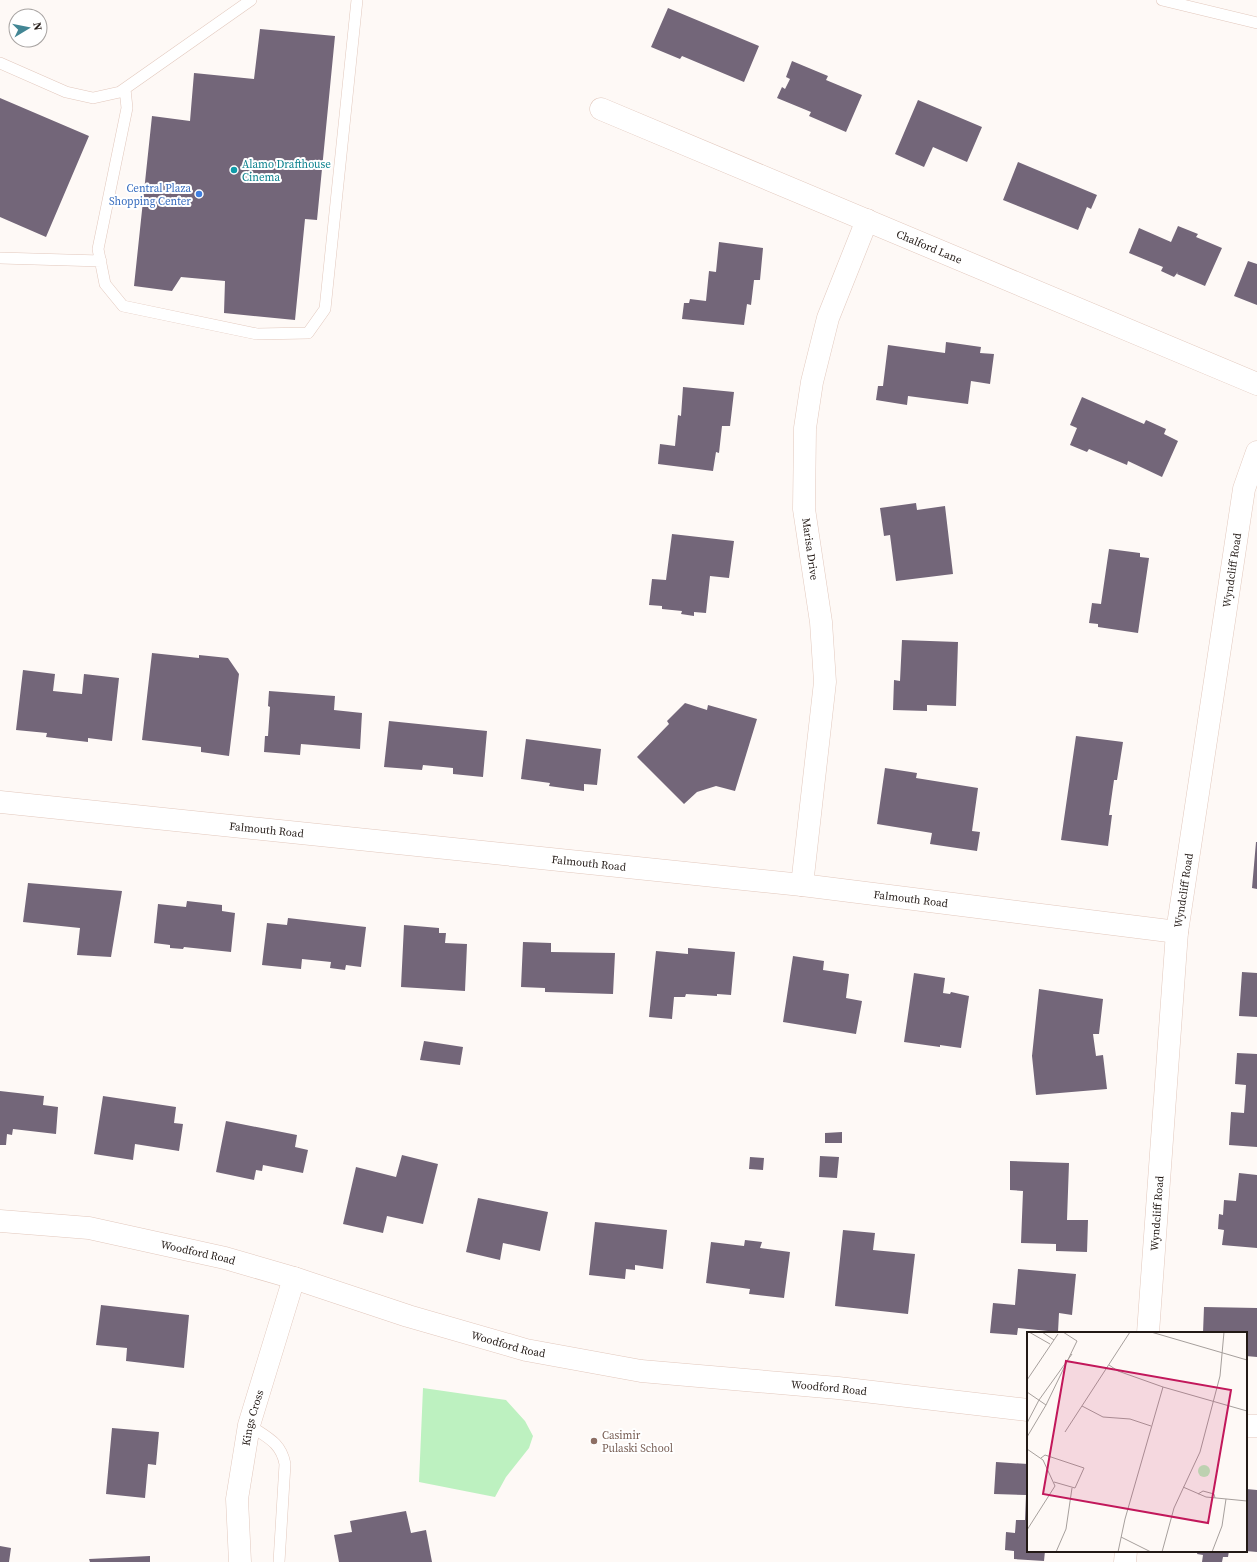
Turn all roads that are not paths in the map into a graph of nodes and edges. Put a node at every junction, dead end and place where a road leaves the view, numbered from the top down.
1 (251, 0) edge
2 (357, 0) edge
3 (1162, 0) edge
4 (1257, 22) edge
5 (0, 63) edge
6 (125, 89) junction
7 (602, 109) dead end
8 (867, 220) junction
9 (0, 258) edge
10 (101, 261) junction
11 (1257, 384) edge
12 (1257, 452) edge
13 (0, 802) edge
14 (802, 885) junction
15 (1177, 932) junction
16 (0, 1221) edge
17 (294, 1278) junction
18 (1148, 1332) edge
19 (1027, 1410) edge
20 (249, 1425) junction
21 (1126, 1552) edge
22 (240, 1562) edge
23 (279, 1562) edge
24 (1125, 1562) edge

1 - 6 lane
2 - 10 lane
3 - 4 lane
5 - 6 lane
6 - 10 lane
7 - 8 street, Chalford Lane
8 - 11 street, Chalford Lane
8 - 14 street, Marisa Drive
9 - 10 lane
12 - 15 street, Wyndcliff Road
13 - 14 street, Falmouth Road
14 - 15 street, Falmouth Road
15 - 18 street, Wyndcliff Road
16 - 17 street, Woodford Road
17 - 19 street, Woodford Road
17 - 20 street, Kings Cross
20 - 22 street, Kings Cross
20 - 23 lane
21 - 24 street

